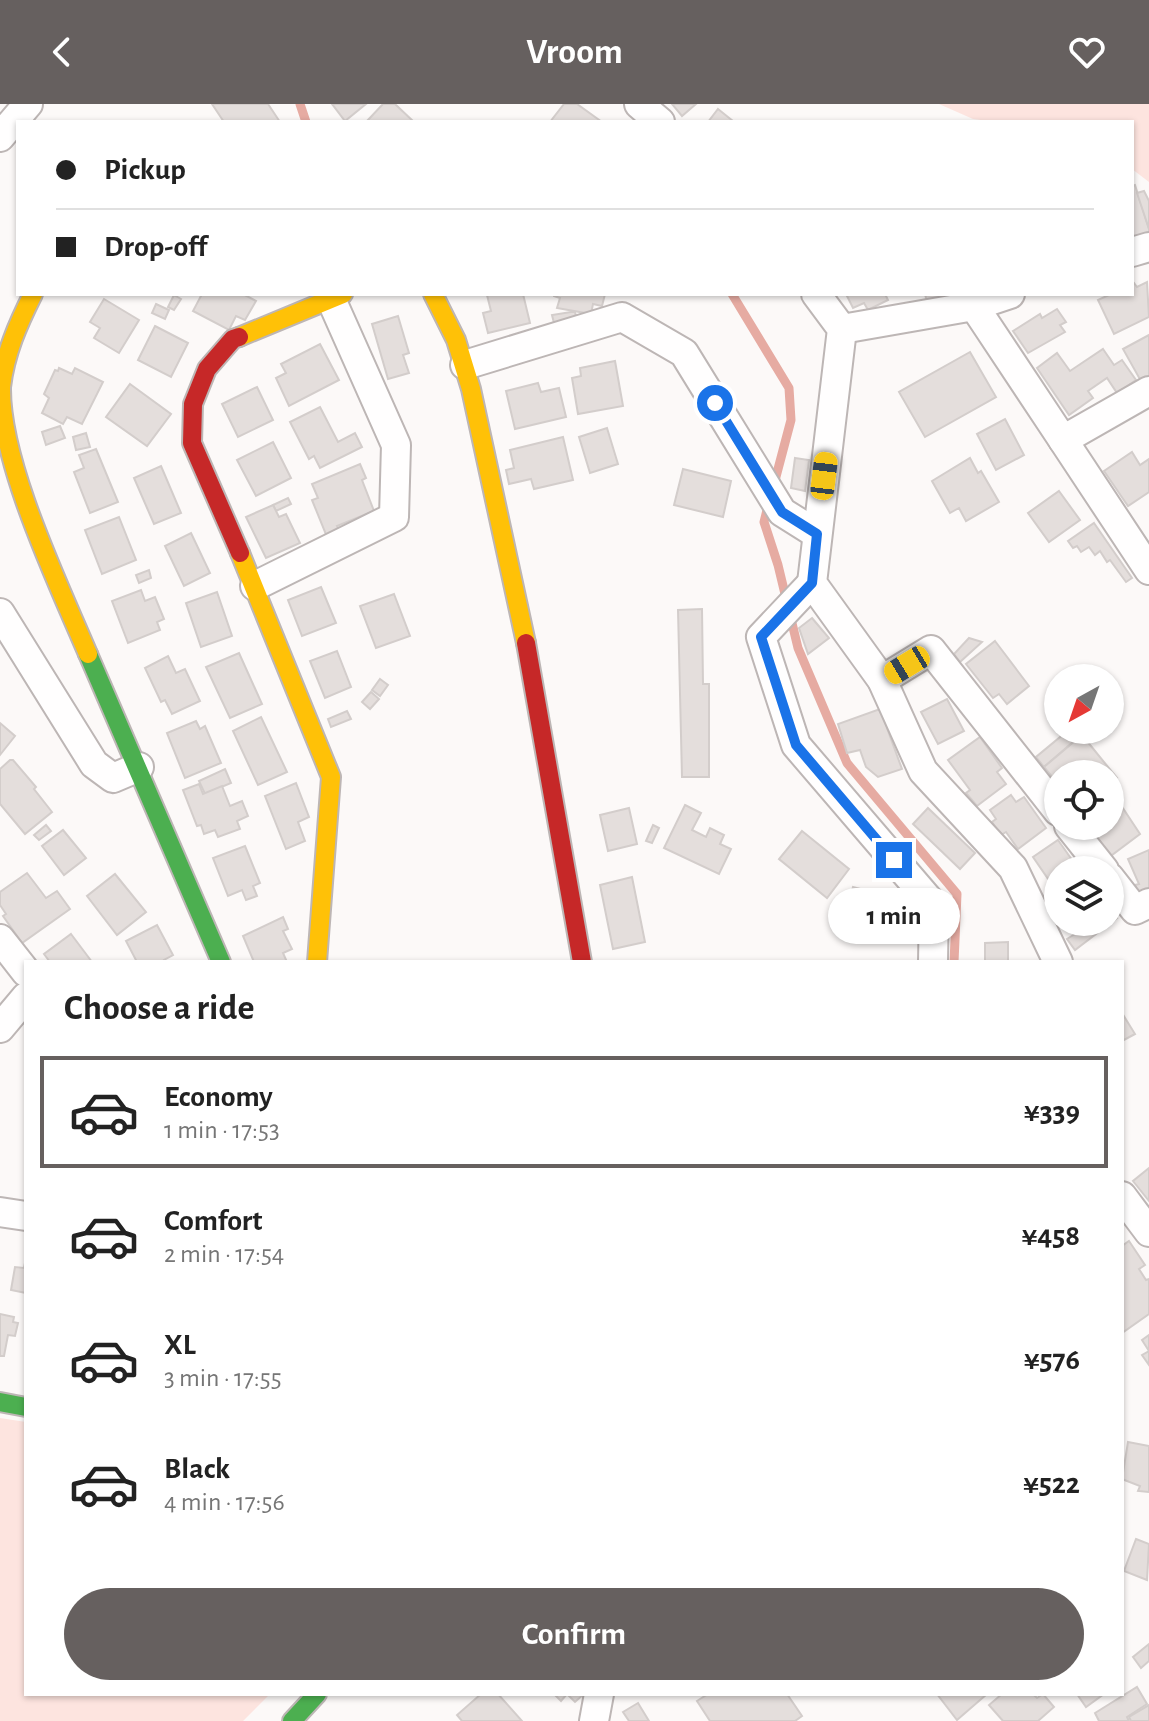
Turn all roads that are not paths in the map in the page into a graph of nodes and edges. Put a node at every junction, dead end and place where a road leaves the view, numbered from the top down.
1 (28, 104) edge
2 (639, 104) edge
3 (658, 120) edge
4 (0, 137) edge
5 (32, 296) edge
6 (337, 296) edge
7 (434, 296) edge
8 (817, 296) edge
9 (1004, 296) edge
10 (974, 306) junction
11 (842, 329) junction
12 (465, 365) junction
13 (1149, 391) edge
14 (1063, 440) junction
15 (817, 534) junction
16 (1149, 570) edge
17 (255, 586) junction
18 (804, 591) junction
19 (0, 613) edge
20 (882, 680) junction
21 (139, 767) junction
22 (1044, 793) edge
23 (1080, 840) edge
24 (1093, 856) edge
25 (1124, 896) edge
26 (1149, 903) edge
27 (0, 939) edge
28 (220, 960) edge
29 (317, 960) edge
30 (582, 960) edge
31 (933, 960) edge
32 (1057, 960) edge
33 (24, 969) edge
34 (24, 999) edge
35 (0, 1028) edge
36 (1124, 1199) edge
37 (0, 1212) edge
38 (24, 1216) edge
39 (1149, 1232) edge
40 (0, 1402) edge
41 (24, 1407) edge
42 (315, 1696) edge
43 (599, 1696) edge
44 (292, 1721) edge
45 (594, 1721) edge

1 - 4 street
2 - 3 street
5 - 21 street
6 - 17 street
6 - 17 street
7 - 12 street
8 - 11 street
9 - 10 street
10 - 11 street
10 - 14 street
11 - 15 street
12 - 15 street
12 - 30 street
13 - 14 street
14 - 16 street
15 - 18 street
17 - 29 street
18 - 20 street
18 - 31 street
19 - 21 street
20 - 22 street
20 - 32 street
21 - 28 street
23 - 24 street
25 - 26 street
27 - 33 street
34 - 35 street
36 - 39 street
37 - 38 street
40 - 41 street
42 - 44 street
43 - 45 street

